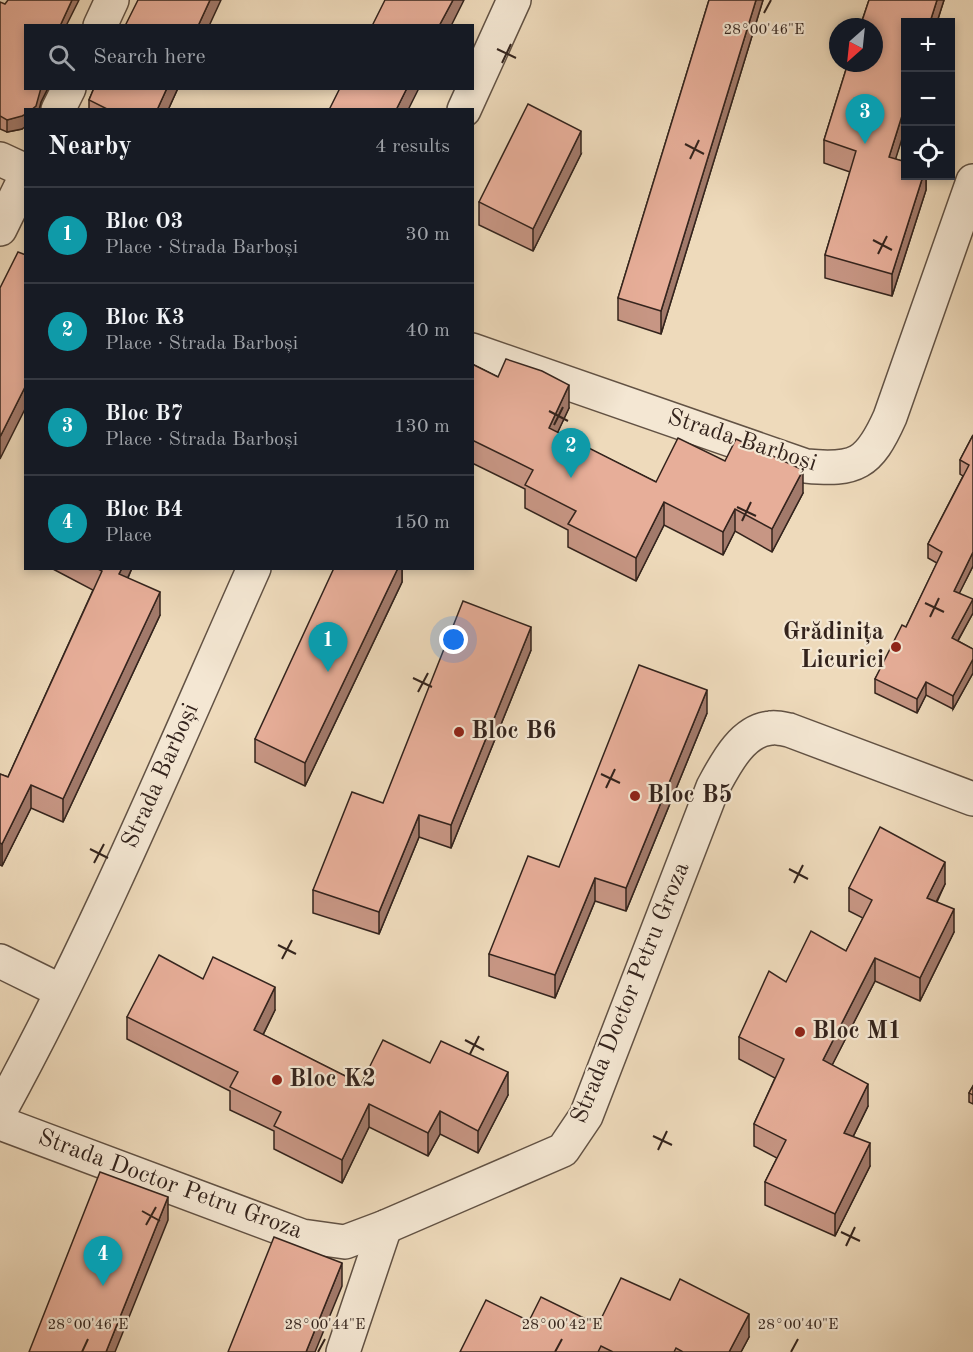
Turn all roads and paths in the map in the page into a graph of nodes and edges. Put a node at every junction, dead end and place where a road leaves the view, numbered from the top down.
1 (112, 0) edge
2 (514, 0) edge
3 (101, 24) edge
4 (474, 88) edge
5 (68, 90) edge
6 (473, 90) edge
7 (59, 108) edge
8 (465, 108) edge
9 (0, 159) edge
10 (24, 170) edge
11 (24, 180) edge
12 (973, 181) edge
13 (0, 229) edge
14 (474, 351) edge
15 (254, 570) edge
16 (973, 799) edge
17 (0, 961) edge
18 (61, 991) junction
19 (0, 1111) edge
20 (0, 1123) edge
21 (385, 1227) junction
22 (343, 1352) edge

1 - 3 street
2 - 4 street
5 - 7 street
6 - 8 street
9 - 10 street
11 - 13 street
12 - 14 street, Strada Barboși
15 - 18 street, Strada Barboși
16 - 21 street, Strada Doctor Petru Groza
17 - 18 street
18 - 19 street, Strada Barboși
20 - 21 street, Strada Doctor Petru Groza
21 - 22 street

